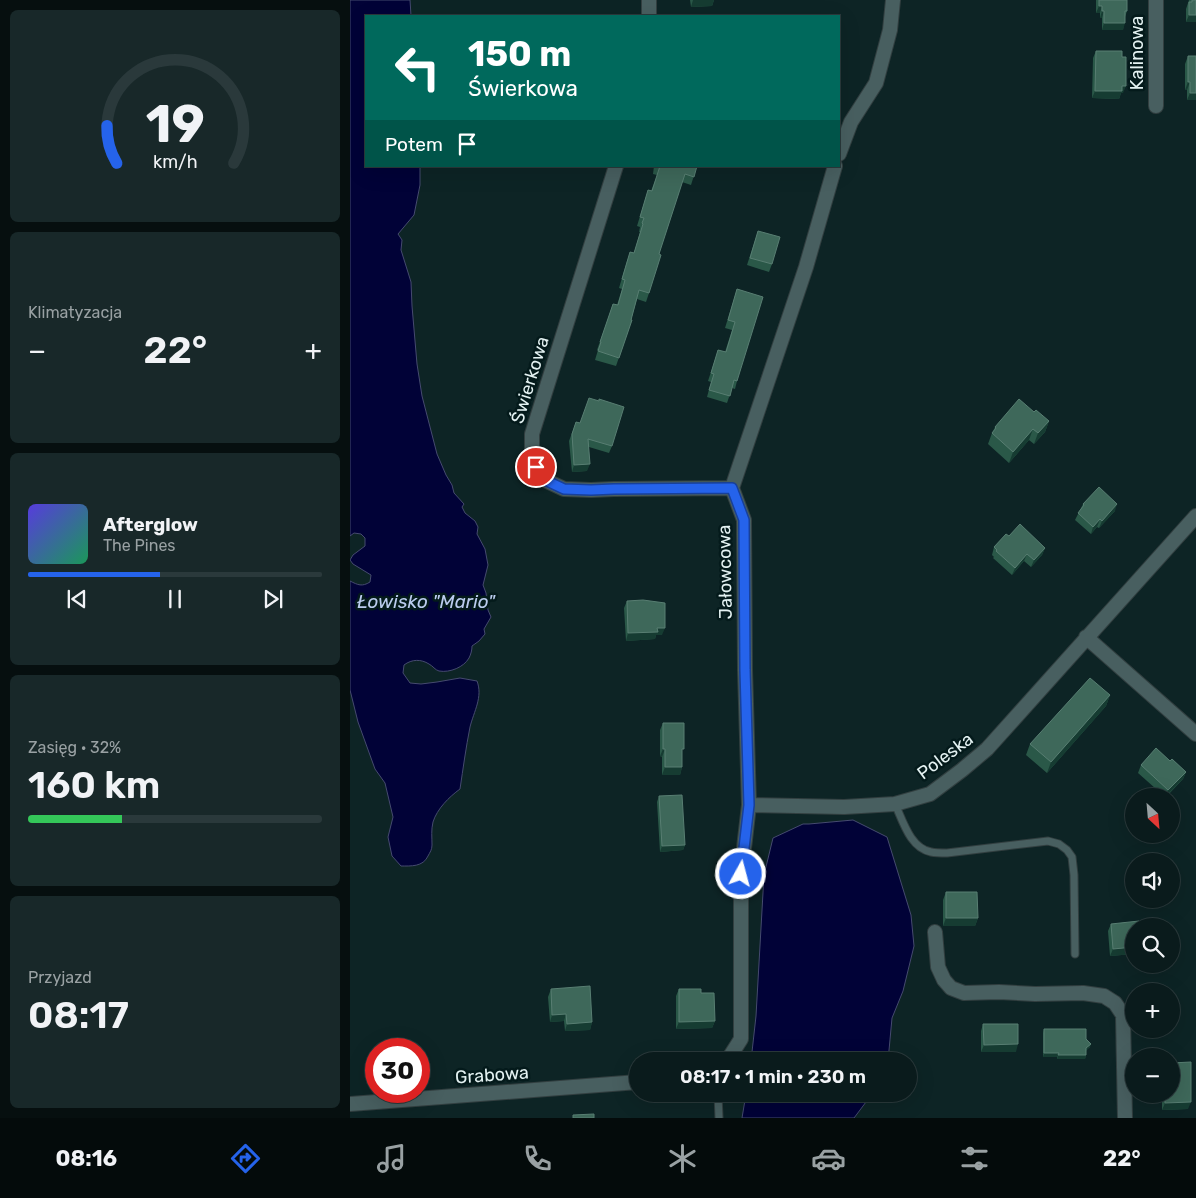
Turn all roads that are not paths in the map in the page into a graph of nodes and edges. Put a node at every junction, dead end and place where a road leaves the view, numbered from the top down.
1 (649, 0) edge
2 (893, 0) edge
3 (1156, 0) edge
4 (649, 15) edge
5 (1156, 106) dead end
6 (840, 151) edge
7 (616, 167) edge
8 (835, 167) edge
9 (732, 488) junction
10 (1196, 516) edge
11 (1086, 638) junction
12 (1196, 734) edge
13 (895, 804) junction
14 (749, 805) junction
15 (935, 932) dead end
16 (1076, 954) dead end
17 (733, 1052) edge
18 (629, 1083) edge
19 (718, 1102) edge
20 (350, 1104) edge
21 (719, 1118) edge
22 (1125, 1118) edge

1 - 4 street
2 - 6 street
3 - 5 street, Kalinowa
7 - 9 street, Świerkowa
8 - 9 street
9 - 14 street, Jałowcowa
10 - 11 street, Poleska
11 - 12 street
11 - 13 street, Poleska
13 - 14 street, Poleska
13 - 16 lane
14 - 17 street, Jałowcowa
15 - 22 street
18 - 20 street, Grabowa
19 - 21 lane

